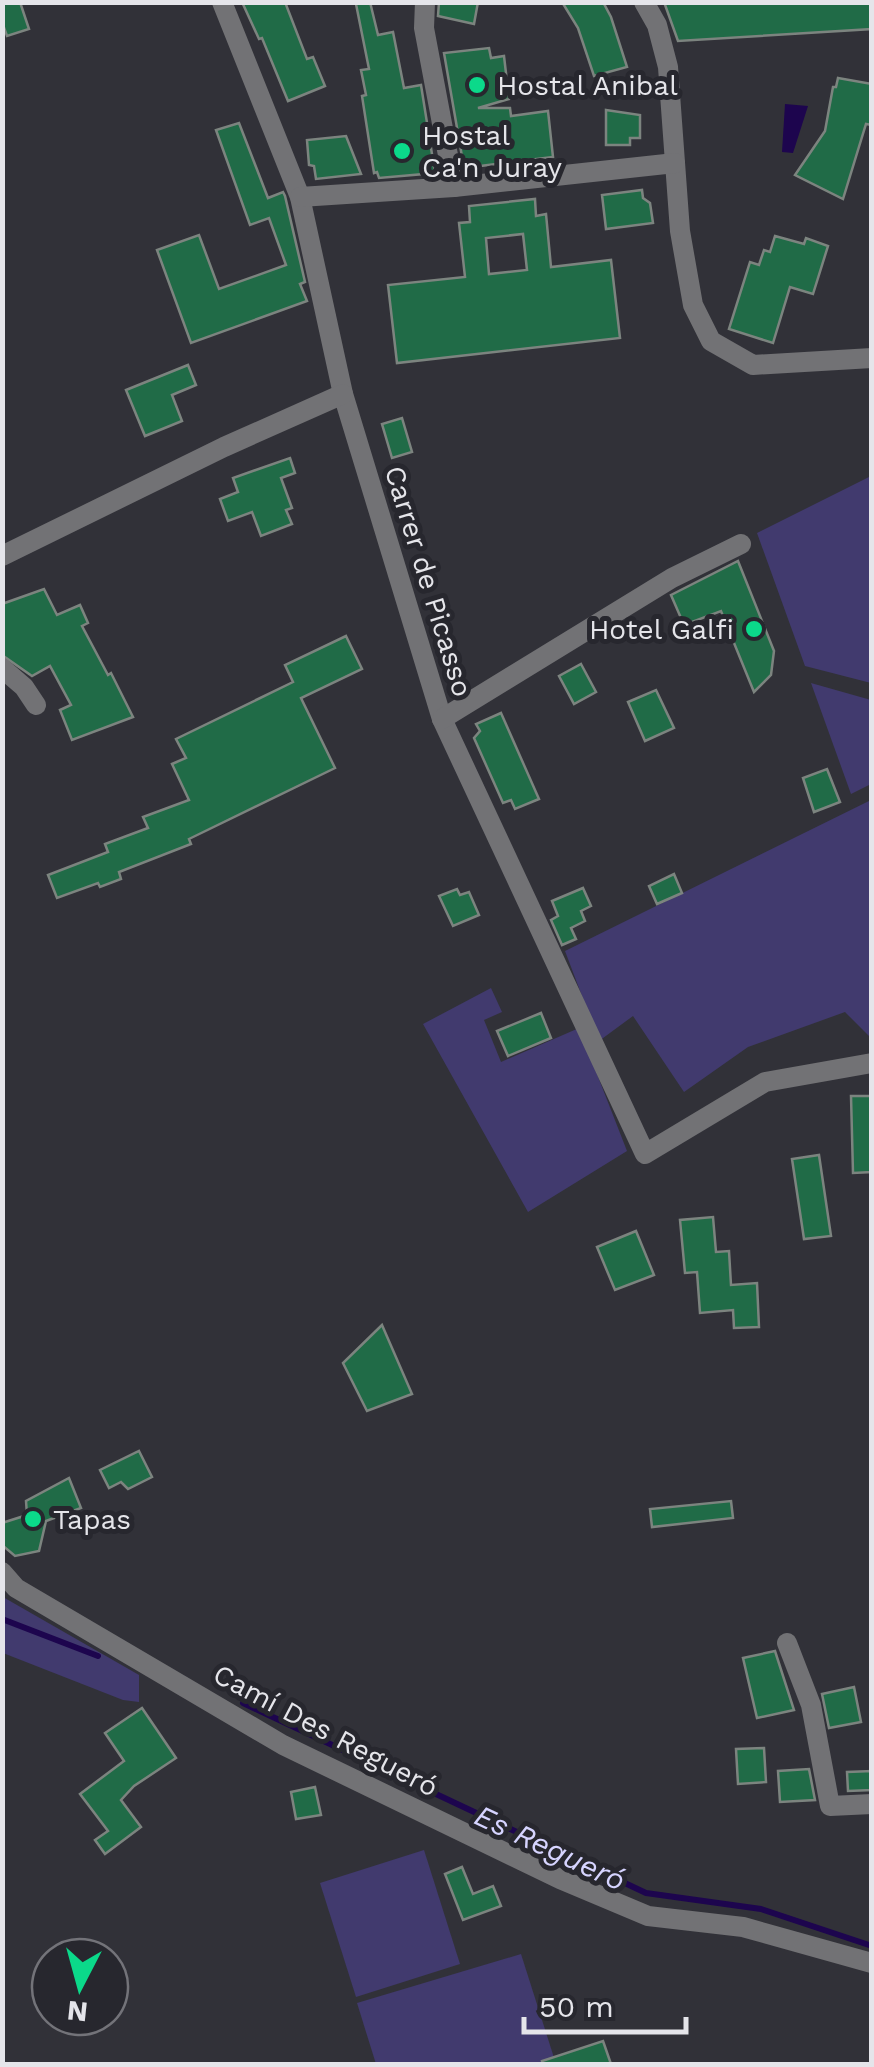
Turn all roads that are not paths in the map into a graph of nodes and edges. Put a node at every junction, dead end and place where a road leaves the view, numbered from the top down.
1 (222, 2) edge
2 (425, 2) edge
3 (644, 2) edge
4 (674, 163) junction
5 (454, 187) junction
6 (300, 197) junction
7 (872, 358) edge
8 (343, 394) junction
9 (742, 544) dead end
10 (2, 556) edge
11 (2, 668) edge
12 (36, 705) dead end
13 (442, 719) junction
14 (872, 1063) edge
15 (2, 1572) edge
16 (787, 1643) dead end
17 (872, 1804) edge
18 (872, 1962) edge

1 - 6 street, Carrer de Picasso
2 - 5 street
3 - 4 street
4 - 5 street
4 - 7 street
5 - 6 street
6 - 8 street, Carrer de Picasso
8 - 10 street
8 - 13 street, Carrer de Picasso
9 - 13 street
11 - 12 street
13 - 14 street, Carrer de Picasso
15 - 18 street, Camí Des Regueró
16 - 17 street

